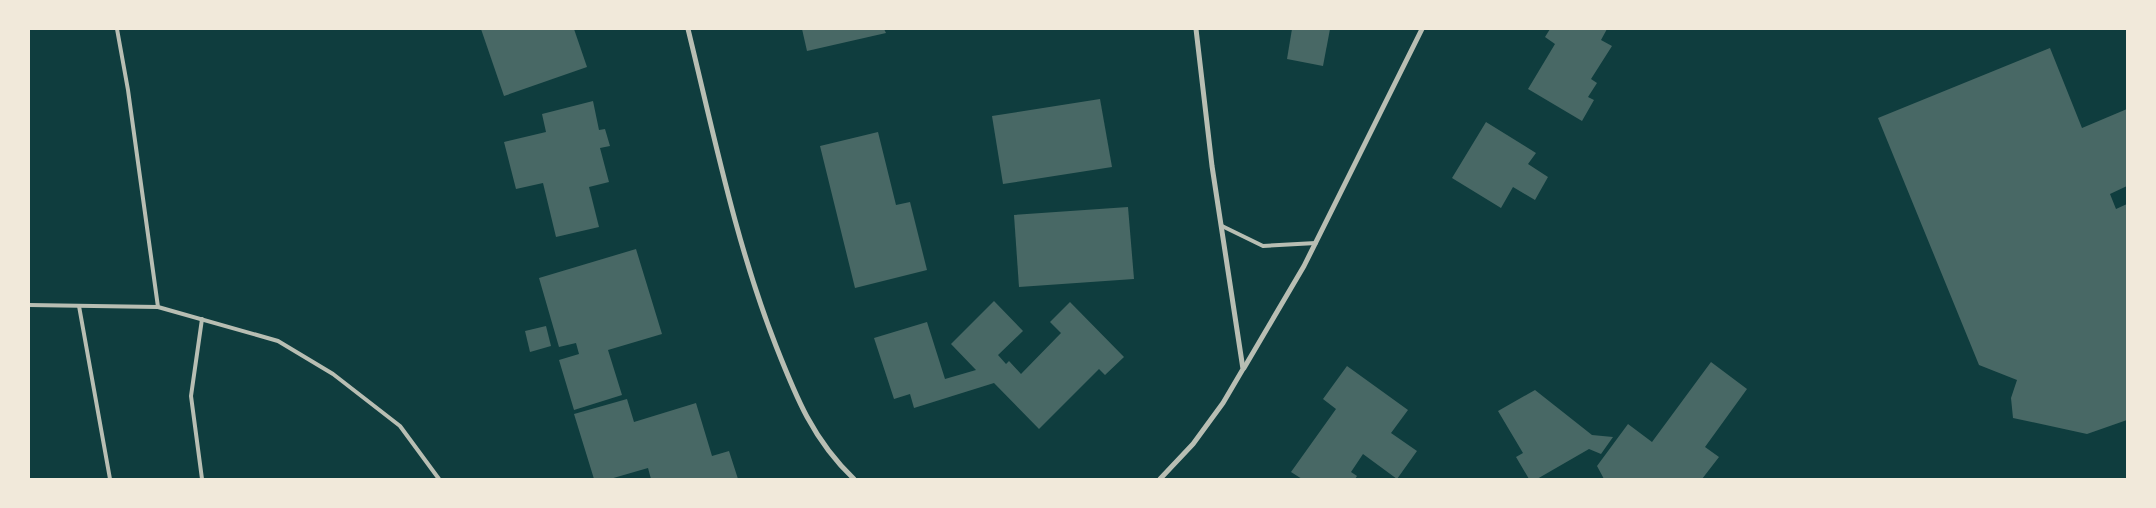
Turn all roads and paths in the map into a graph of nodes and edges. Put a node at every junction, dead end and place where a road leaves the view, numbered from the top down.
1 (117, 29) edge
2 (688, 29) edge
3 (1196, 29) edge
4 (1422, 29) edge
5 (1222, 226) junction
6 (1316, 243) junction
7 (29, 305) edge
8 (79, 306) junction
9 (158, 307) junction
10 (202, 319) junction
11 (1243, 369) junction
12 (110, 479) edge
13 (202, 479) edge
14 (439, 479) edge
15 (854, 479) edge
16 (1160, 479) edge

1 - 9 lane
2 - 15 street
3 - 5 street
4 - 6 street
5 - 6 lane
5 - 11 street
6 - 11 street
7 - 8 lane
8 - 9 lane
8 - 12 lane
9 - 10 lane
10 - 13 lane
10 - 14 lane
11 - 16 street

